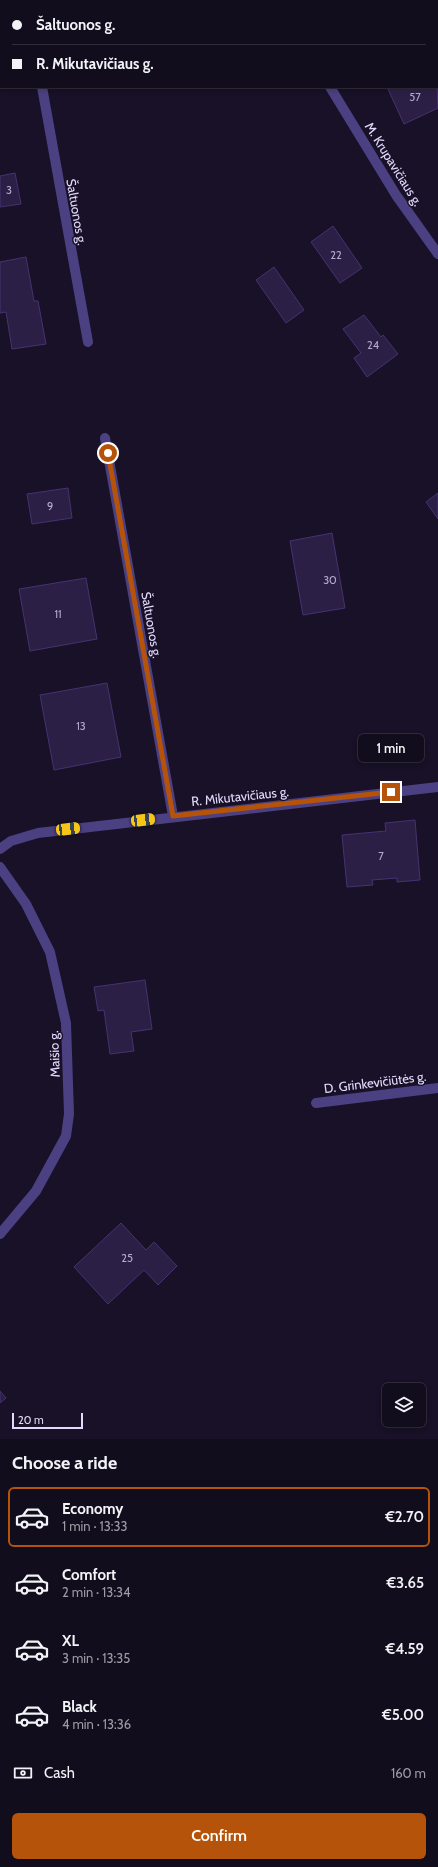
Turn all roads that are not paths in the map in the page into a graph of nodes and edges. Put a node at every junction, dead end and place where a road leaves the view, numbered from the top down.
1 (42, 88) edge
2 (331, 88) edge
3 (438, 254) edge
4 (88, 342) dead end
5 (105, 438) dead end
6 (438, 787) edge
7 (173, 816) junction
8 (0, 849) edge
9 (0, 867) edge
10 (438, 1088) edge
11 (316, 1103) dead end
12 (0, 1234) edge

1 - 4 street, Šaltuonos g.
2 - 3 street, M. Krupavičiaus g.
5 - 7 street, Šaltuonos g.
6 - 7 street, R. Mikutavičiaus g.
7 - 8 street, R. Mikutavičiaus g.
9 - 12 street, Maišio g.
10 - 11 street, D. Grinkevičiūtės g.

